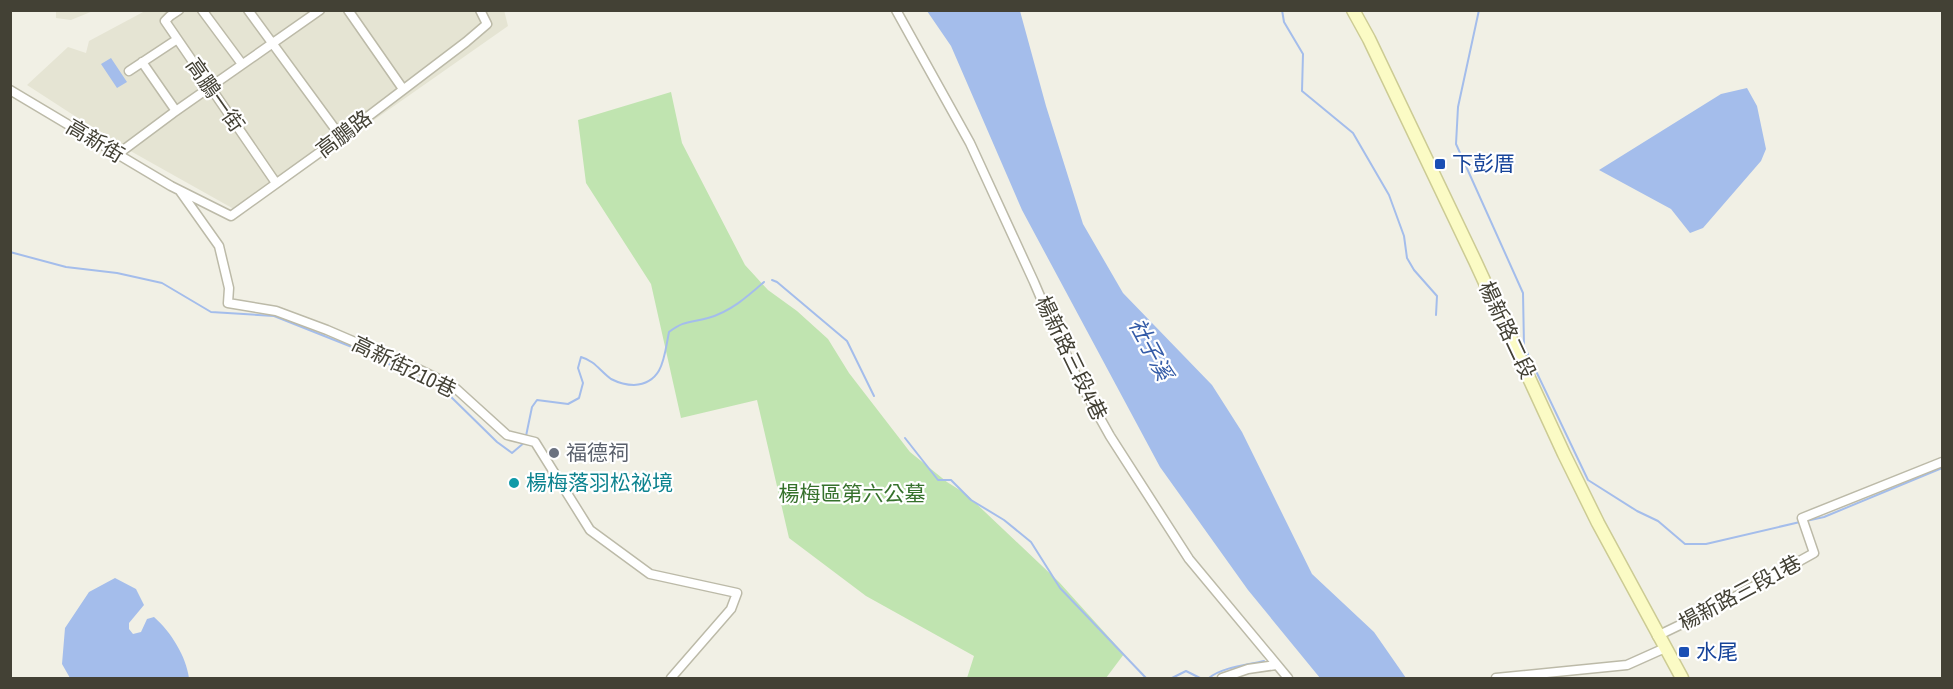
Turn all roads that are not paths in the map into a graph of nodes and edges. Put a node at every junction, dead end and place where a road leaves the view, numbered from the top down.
1 (179, 10) edge
2 (202, 10) edge
3 (248, 10) edge
4 (320, 10) edge
5 (348, 10) edge
6 (480, 10) edge
7 (896, 10) edge
8 (1353, 10) edge
9 (176, 40) junction
10 (273, 43) junction
11 (142, 62) junction
12 (242, 64) junction
13 (129, 71) dead end
14 (210, 87) junction
15 (403, 89) junction
16 (10, 90) edge
17 (176, 111) junction
18 (341, 137) junction
19 (118, 154) junction
20 (276, 183) junction
21 (180, 191) junction
22 (1942, 462) edge
23 (1657, 636) junction
24 (1665, 648) junction
25 (1276, 664) junction
26 (672, 678) edge
27 (1222, 678) edge
28 (1288, 678) edge
29 (1496, 678) edge
30 (1682, 678) edge

1 - 9 street, 高鵬一街
2 - 12 street
3 - 10 street
4 - 10 street
5 - 15 street
6 - 15 street, 高鵬路
7 - 25 street, 楊新路三段4巷
8 - 23 main road, 楊新路二段
9 - 11 street
9 - 14 street, 高鵬一街
10 - 12 street
10 - 18 street
11 - 13 street
11 - 17 street
12 - 14 street
14 - 17 street
14 - 20 street, 高鵬一街
15 - 18 street, 高鵬路
16 - 19 street, 高新街
17 - 19 street
18 - 20 street, 高鵬路
19 - 21 street, 高新街
20 - 21 street, 高鵬路
21 - 26 street, 高新街210巷
22 - 23 street, 楊新路三段1巷
23 - 24 main road, 楊新路二段
24 - 29 street
24 - 30 main road, 楊新路二段
25 - 27 street
25 - 28 street, 楊新路三段4巷

